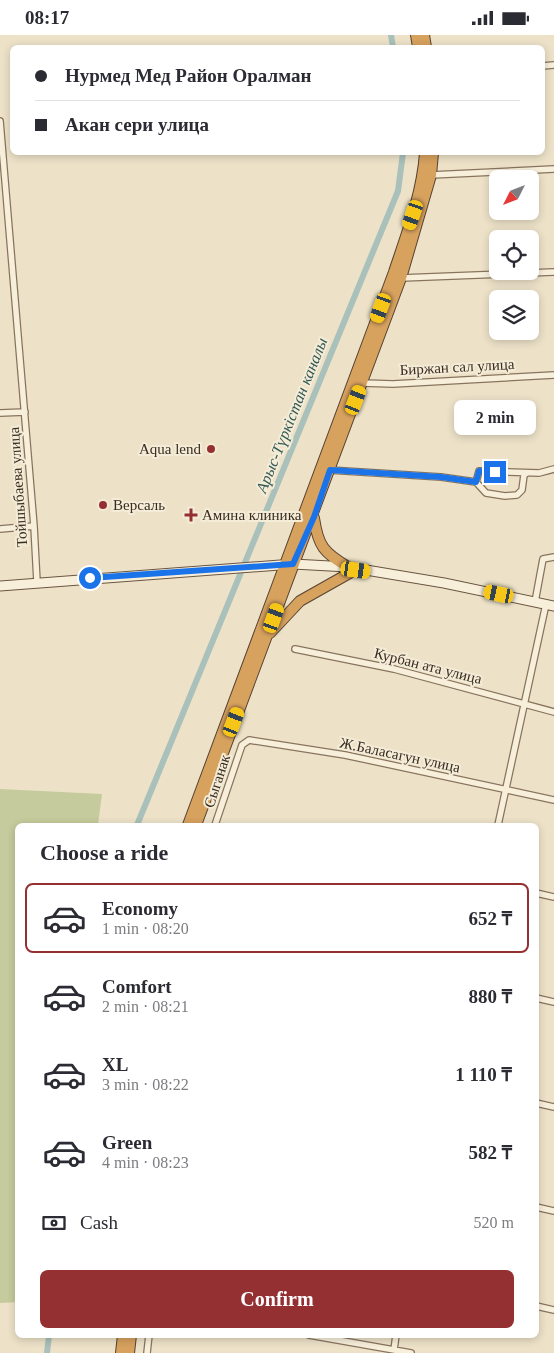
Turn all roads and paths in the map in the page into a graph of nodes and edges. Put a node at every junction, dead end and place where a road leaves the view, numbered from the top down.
1 (0, 121) edge
2 (425, 155) edge
3 (433, 155) edge
4 (554, 169) edge
5 (431, 175) junction
6 (554, 272) edge
7 (401, 277) junction
8 (554, 375) edge
9 (362, 383) junction
10 (25, 412) junction
11 (0, 413) edge
12 (554, 469) edge
13 (330, 470) junction
14 (527, 473) junction
15 (476, 482) junction
16 (314, 517) junction
17 (34, 526) junction
18 (0, 529) edge
19 (554, 557) edge
20 (289, 565) junction
21 (351, 568) junction
22 (37, 582) junction
23 (0, 586) edge
24 (535, 602) junction
25 (550, 605) edge
26 (267, 635) junction
27 (295, 649) dead end
28 (523, 705) junction
29 (554, 712) edge
30 (242, 745) joint
31 (505, 790) junction
32 (554, 800) edge
33 (189, 823) edge
34 (197, 823) edge
35 (216, 823) edge
36 (498, 823) edge
37 (539, 894) edge
38 (554, 897) edge
39 (539, 999) edge
40 (554, 1002) edge
41 (539, 1104) edge
42 (554, 1107) edge
43 (539, 1208) edge
44 (554, 1211) edge
45 (539, 1307) edge
46 (554, 1310) edge
47 (123, 1338) edge
48 (131, 1338) edge
49 (149, 1338) edge
50 (326, 1338) edge
51 (396, 1338) edge
52 (394, 1350) junction
53 (121, 1353) edge
54 (129, 1353) edge
55 (147, 1353) edge
56 (411, 1353) edge

1 - 10 street, Тойшыбаева улица
2 - 20 highway
3 - 5 highway
4 - 5 street
5 - 7 highway
6 - 7 street
7 - 9 highway
8 - 9 street, Биржан сал улица
9 - 13 highway
10 - 11 street
10 - 17 street, Тойшыбаева улица
12 - 14 street
13 - 15 street
13 - 16 highway
14 - 15 street
14 - 15 street
16 - 20 highway
16 - 21 highway
17 - 18 street
17 - 22 street, Тойшыбаева улица
19 - 24 street
20 - 21 main road
20 - 22 main road
20 - 26 highway
20 - 33 highway
21 - 24 main road
21 - 26 highway
22 - 23 main road
24 - 25 main road
25 - 28 street
26 - 34 highway
27 - 28 street, Курбан ата улица
28 - 29 street, Курбан ата улица
28 - 31 street
30 - 31 street, Ж.Баласагун улица
30 - 35 street, Сыганак
31 - 32 street, Ж.Баласагун улица
31 - 36 street
37 - 38 street
39 - 40 street
41 - 42 street
43 - 44 street
45 - 46 street
47 - 53 highway
48 - 54 highway
49 - 55 street
50 - 52 street
51 - 52 street
52 - 56 street

